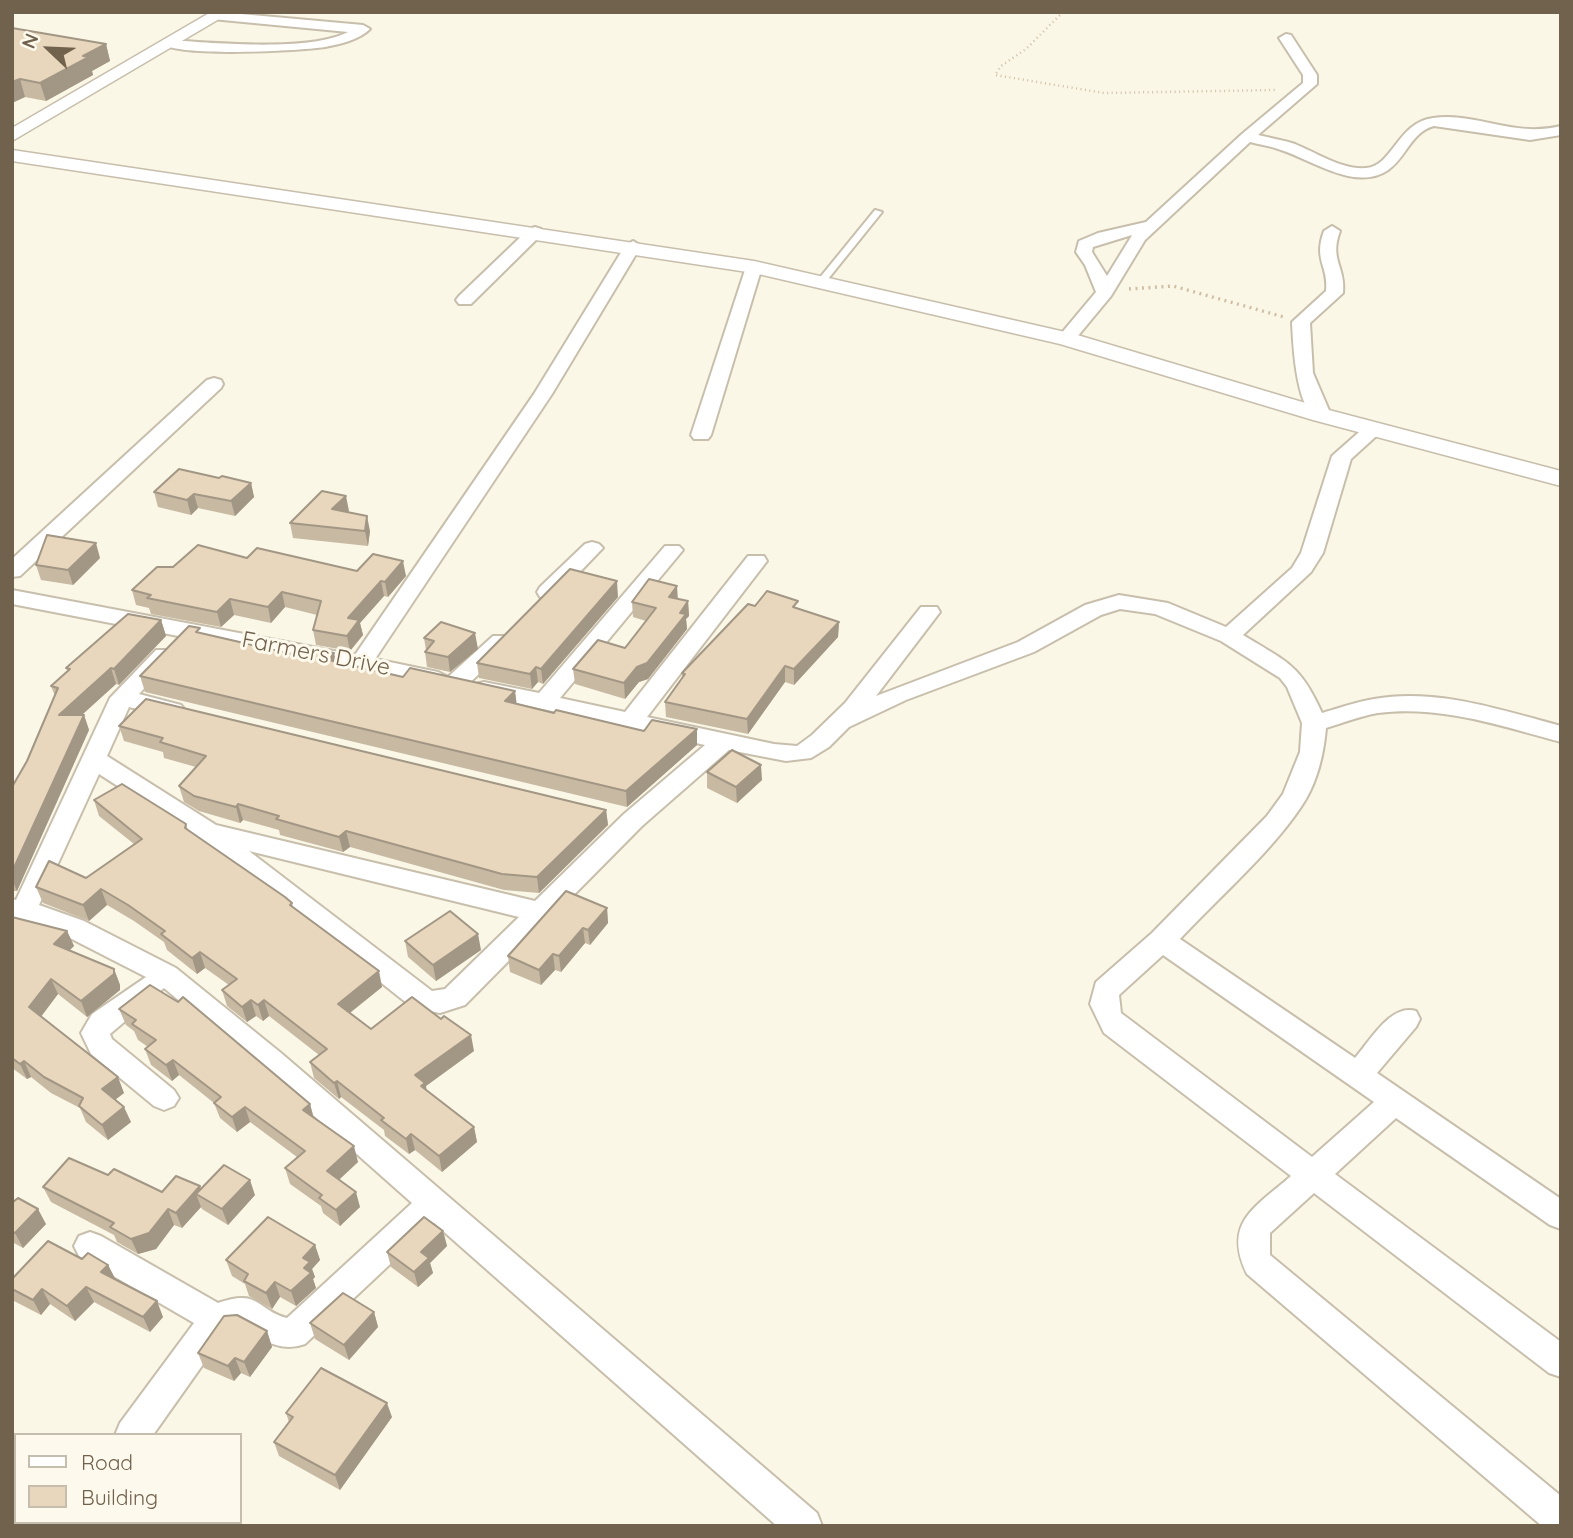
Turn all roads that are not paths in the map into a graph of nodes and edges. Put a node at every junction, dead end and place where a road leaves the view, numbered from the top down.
1 (220, 14) edge
2 (1286, 38) dead end
3 (170, 44) junction
4 (1561, 130) edge
5 (15, 131) edge
6 (1247, 137) junction
7 (12, 155) edge
8 (878, 212) dead end
9 (1150, 226) junction
10 (1332, 230) dead end
11 (535, 232) junction
12 (633, 246) junction
13 (754, 267) junction
14 (821, 282) junction
15 (1105, 292) junction
16 (465, 300) dead end
17 (1066, 339) junction
18 (214, 384) dead end
19 (1321, 415) junction
20 (1373, 430) junction
21 (701, 435) dead end
22 (1561, 479) edge
23 (592, 548) dead end
24 (672, 550) dead end
25 (756, 561) dead end
26 (12, 571) edge
27 (12, 597) edge
28 (537, 604) edge
29 (929, 612) dead end
30 (519, 623) edge
31 (188, 629) junction
32 (1229, 636) junction
33 (361, 663) junction
34 (456, 683) junction
35 (122, 698) junction
36 (544, 702) junction
37 (189, 714) edge
38 (631, 721) junction
39 (840, 722) junction
40 (1314, 723) junction
41 (1561, 734) edge
42 (724, 741) junction
43 (94, 760) junction
44 (606, 813) edge
45 (633, 820) junction
46 (209, 833) junction
47 (18, 909) edge
48 (540, 912) junction
49 (1162, 940) junction
50 (166, 975) junction
51 (1406, 1019) dead end
52 (1358, 1075) junction
53 (164, 1098) dead end
54 (1395, 1101) junction
55 (1312, 1174) junction
56 (434, 1203) junction
57 (1558, 1208) edge
58 (90, 1246) dead end
59 (216, 1320) junction
60 (1561, 1362) edge
61 (133, 1433) edge
62 (1561, 1519) edge
63 (804, 1526) edge

1 - 3 street
1 - 3 street
2 - 6 street
3 - 5 street
4 - 6 street
6 - 9 street
7 - 11 street
8 - 14 lane
9 - 15 street
9 - 15 street
10 - 19 street
11 - 12 street
11 - 16 street
12 - 13 street
12 - 33 street
13 - 14 street
13 - 21 street
14 - 17 street
15 - 17 street
17 - 19 street
18 - 26 street
19 - 20 street
20 - 22 street
20 - 32 street
23 - 28 street
24 - 36 street
25 - 38 street
27 - 31 street, Farmers Drive
29 - 39 street, Farmers Drive
30 - 34 street
31 - 33 street, Farmers Drive
31 - 35 street
32 - 39 street
32 - 40 street
33 - 34 street, Farmers Drive
34 - 36 street, Farmers Drive
35 - 37 street
35 - 43 street
36 - 38 street, Farmers Drive
38 - 42 street, Farmers Drive
39 - 42 street, Farmers Drive
40 - 41 street
40 - 49 street
42 - 45 street
43 - 46 street
43 - 47 street
44 - 45 street
45 - 48 street
46 - 48 street
46 - 48 street
47 - 50 street
49 - 52 street
49 - 55 street
50 - 53 street
50 - 56 street
51 - 52 street
52 - 54 street
54 - 55 street
54 - 57 street
55 - 60 street
55 - 62 street
56 - 59 street
56 - 63 street
58 - 59 street
59 - 61 street

